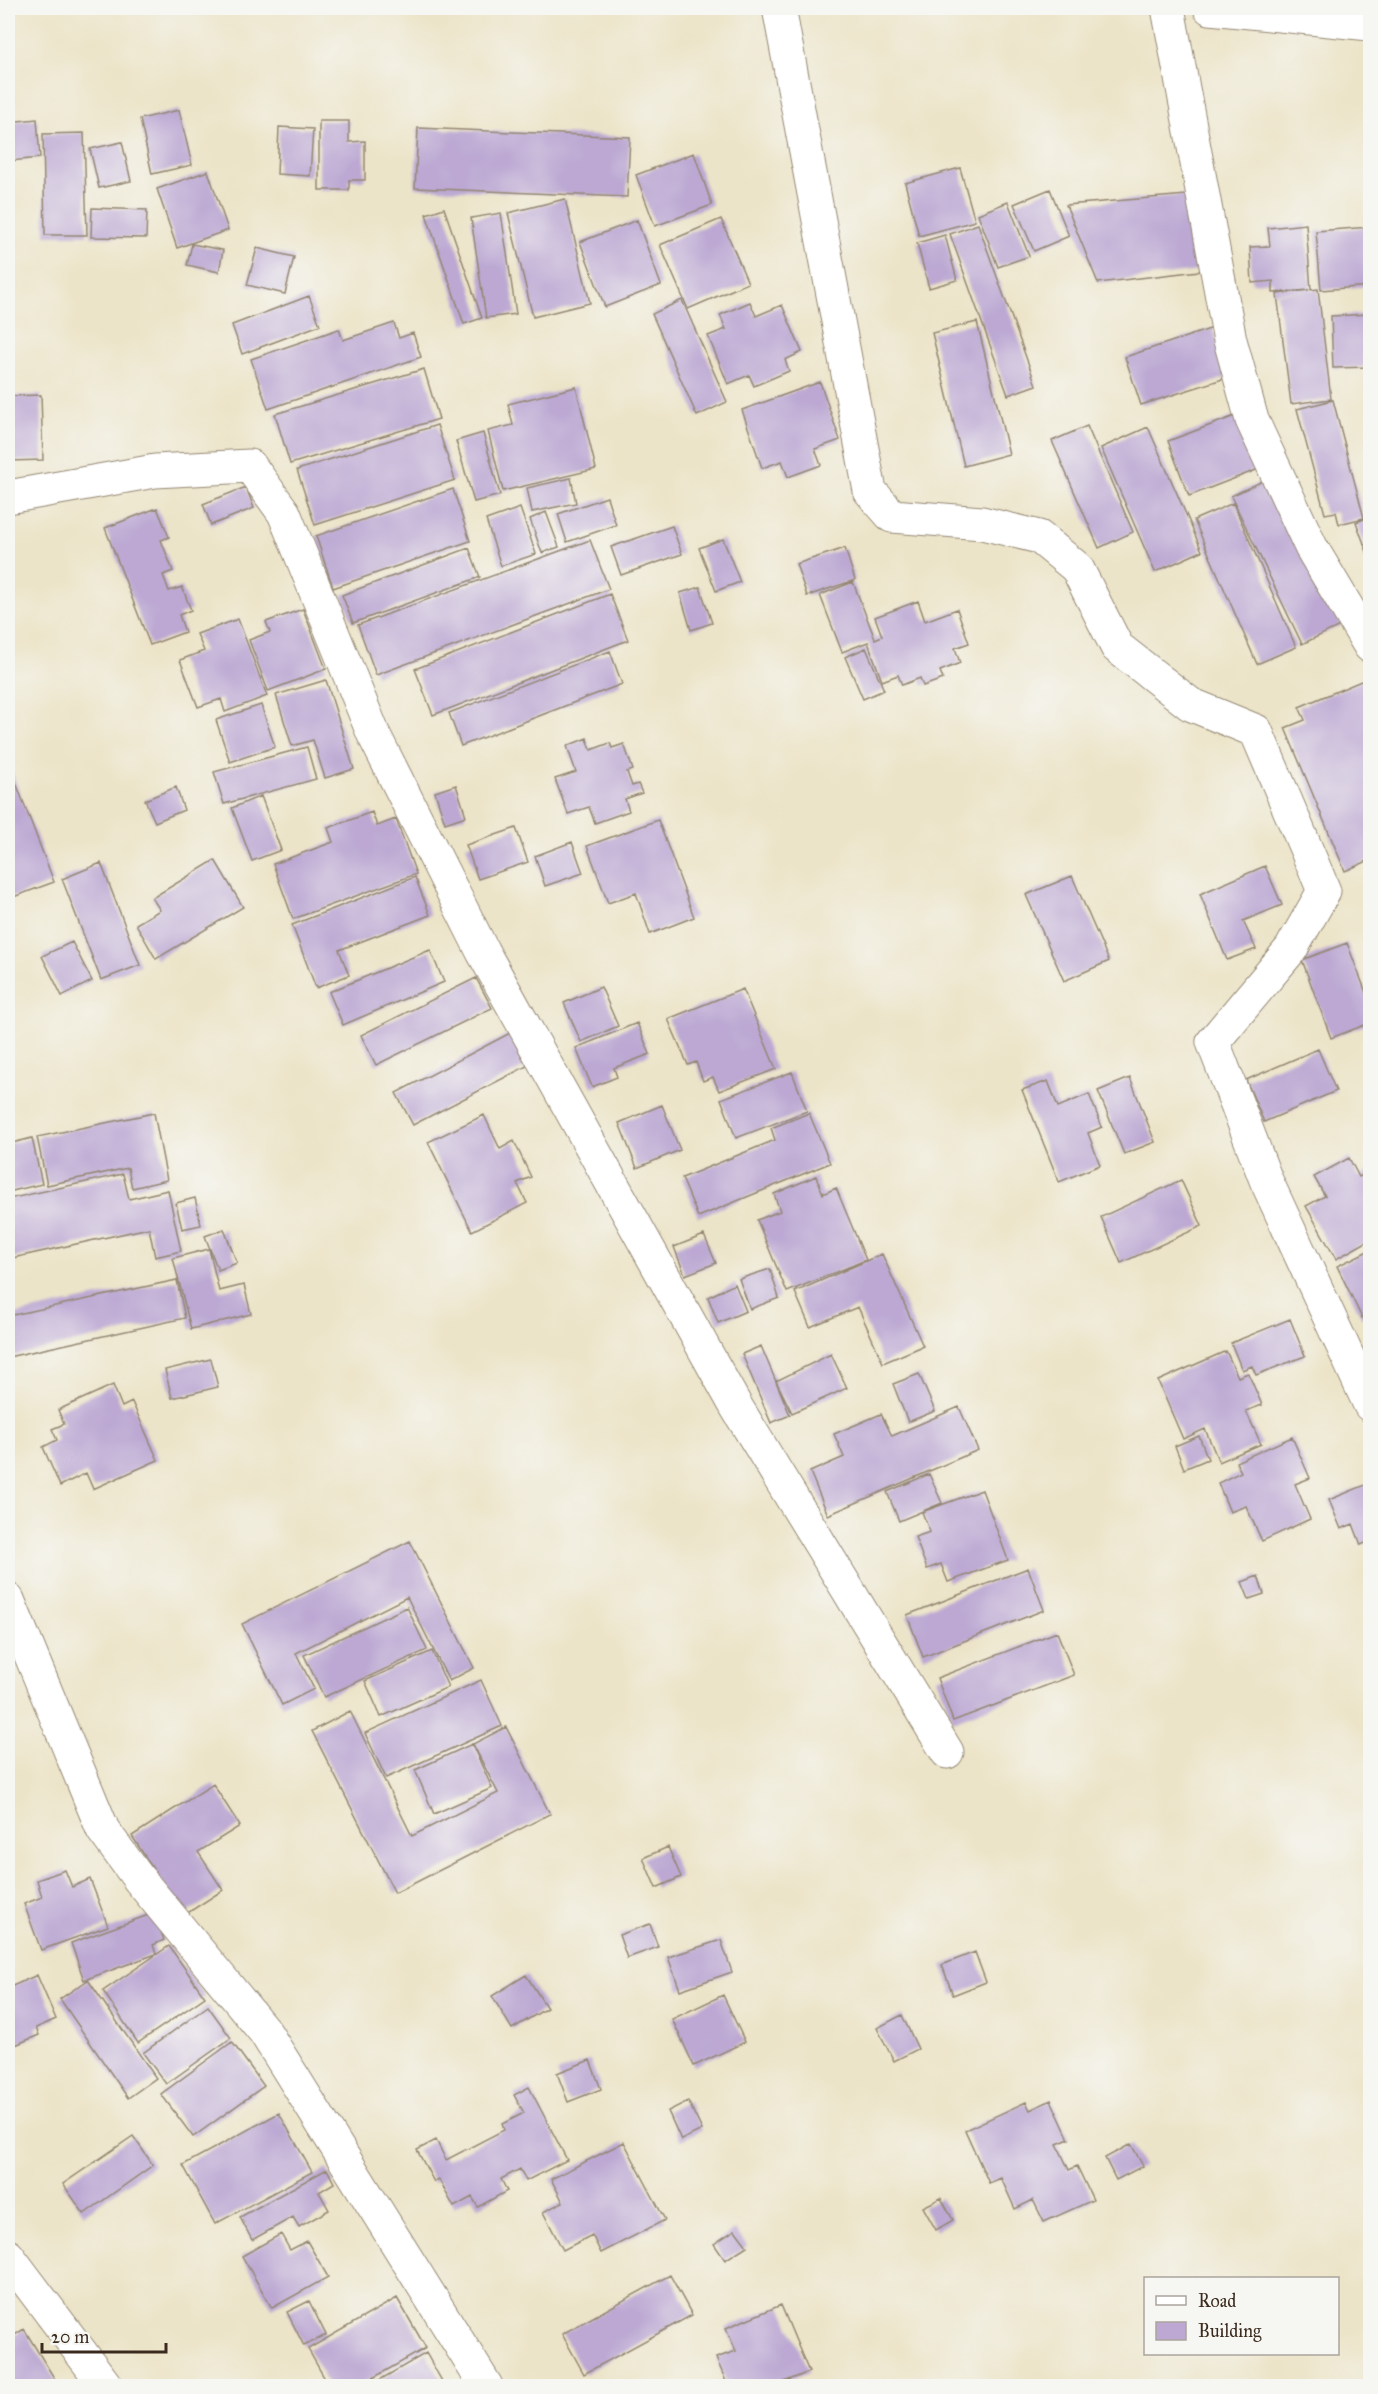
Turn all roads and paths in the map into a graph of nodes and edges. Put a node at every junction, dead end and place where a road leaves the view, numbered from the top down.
1 (780, 8) edge
2 (1168, 8) edge
3 (1210, 8) edge
4 (1371, 24) edge
5 (8, 497) edge
6 (1371, 646) edge
7 (1371, 1405) edge
8 (8, 1600) edge
9 (947, 1752) dead end
10 (8, 2256) edge
11 (106, 2386) edge
12 (486, 2386) edge

1 - 7 main road
2 - 6 main road
3 - 4 main road
5 - 9 main road
8 - 12 main road
10 - 11 main road

